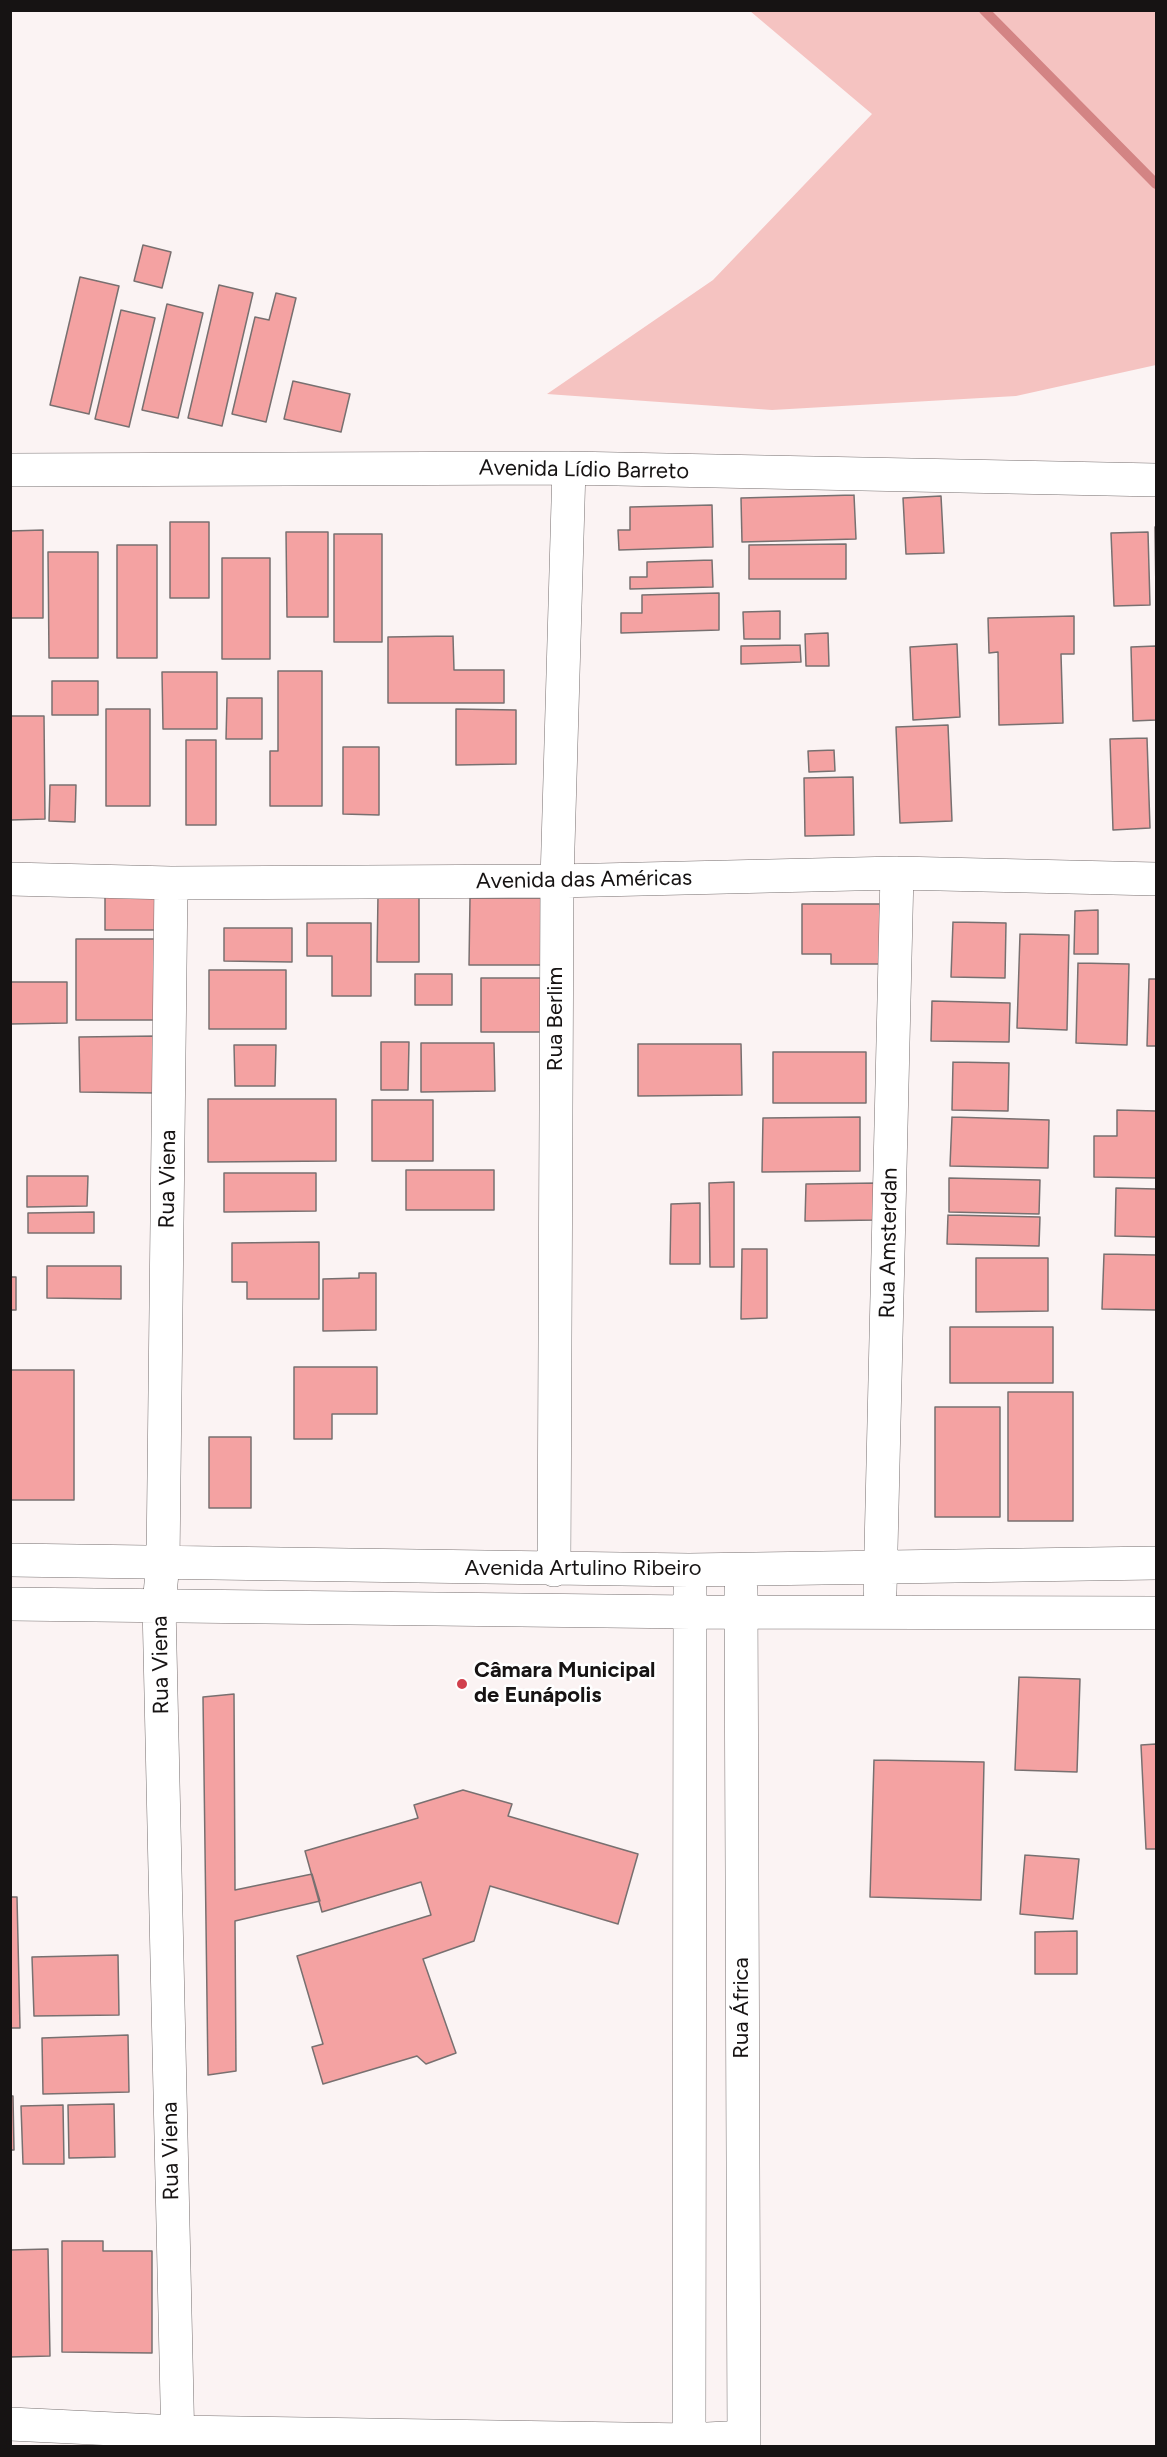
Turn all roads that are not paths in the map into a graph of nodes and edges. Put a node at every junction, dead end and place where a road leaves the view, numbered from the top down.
1 (569, 468) junction
2 (10, 470) edge
3 (1156, 480) edge
4 (897, 873) junction
5 (10, 879) edge
6 (1156, 879) edge
7 (557, 881) junction
8 (171, 883) junction
9 (10, 1560) edge
10 (163, 1562) junction
11 (1156, 1563) edge
12 (554, 1569) junction
13 (881, 1569) junction
14 (689, 1570) junction
15 (741, 1570) junction
16 (10, 1604) edge
17 (159, 1605) junction
18 (692, 1612) junction
19 (880, 1612) junction
20 (1156, 1612) edge
21 (740, 1613) junction
22 (10, 2424) edge
23 (178, 2439) edge
24 (744, 2442) edge
25 (689, 2443) edge

1 - 2 street, Avenida Lídio Barreto
1 - 3 street, Avenida Lídio Barreto
1 - 7 street, Rua Berlim
4 - 6 street, Avenida das Américas
4 - 7 street, Avenida das Américas
4 - 13 street, Rua Amsterdan
5 - 8 street, Avenida das Américas
7 - 8 street, Avenida das Américas
7 - 12 street, Rua Berlim
8 - 10 street, Rua Viena
9 - 10 street, Avenida Artulino Ribeiro
10 - 12 street, Avenida Artulino Ribeiro
10 - 17 street, Rua Viena
11 - 13 street, Avenida Artulino Ribeiro
12 - 14 street, Avenida Artulino Ribeiro
13 - 15 street, Avenida Artulino Ribeiro
13 - 19 street, Rua Amsterdan
14 - 15 street, Avenida Artulino Ribeiro
14 - 18 street
15 - 21 street, Rua África
16 - 17 street, Avenida Artulino Ribeiro
17 - 18 street, Avenida Artulino Ribeiro
17 - 23 street, Rua Viena
18 - 21 street, Avenida Artulino Ribeiro
18 - 25 street
19 - 20 street, Avenida Artulino Ribeiro
19 - 21 street, Avenida Artulino Ribeiro
21 - 24 street, Rua África
22 - 23 street
23 - 25 street
24 - 25 street

